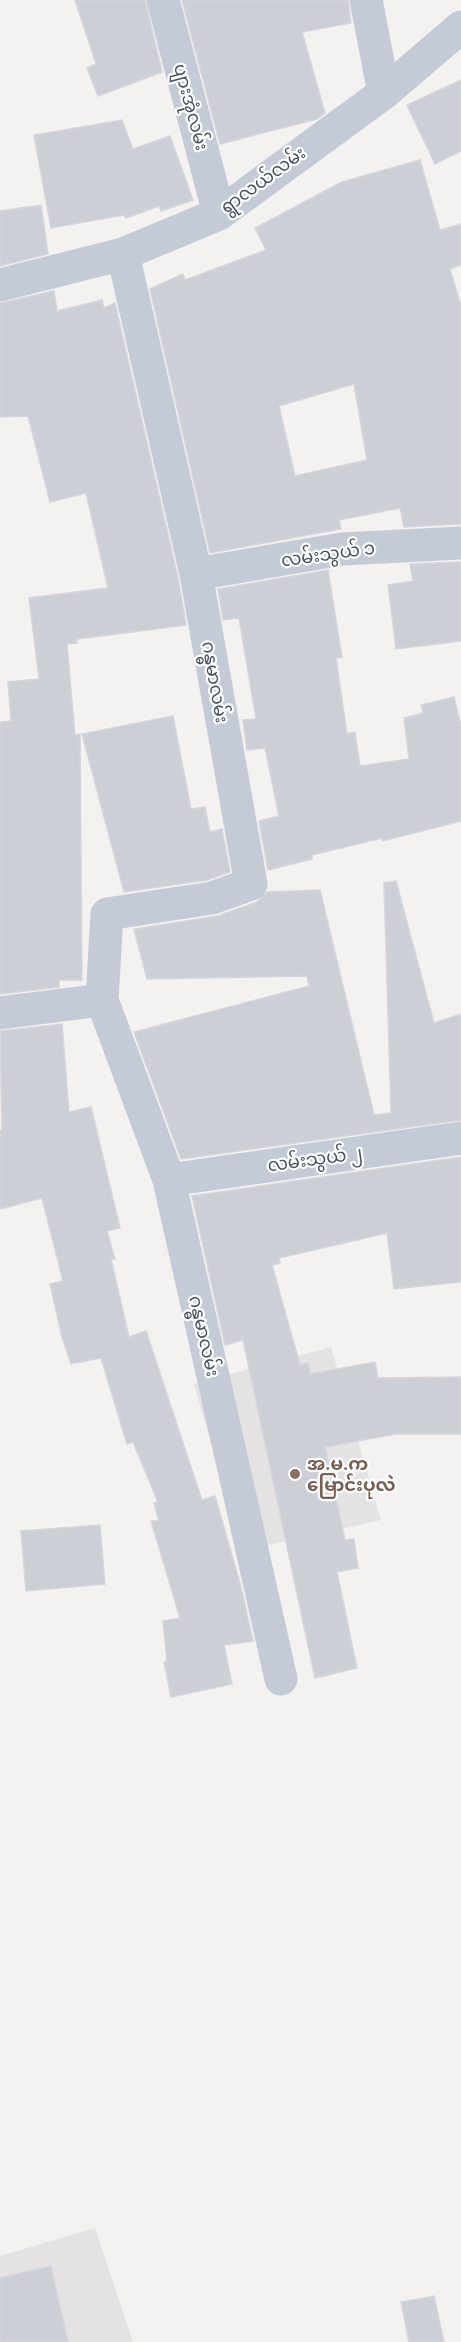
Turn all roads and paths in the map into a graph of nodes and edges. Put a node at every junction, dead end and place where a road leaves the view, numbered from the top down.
1 (163, 0) edge
2 (366, 0) edge
3 (461, 27) edge
4 (384, 93) junction
5 (219, 213) junction
6 (123, 254) junction
7 (0, 285) edge
8 (461, 543) edge
9 (196, 574) junction
10 (102, 1000) junction
11 (0, 1014) edge
12 (461, 1138) edge
13 (169, 1180) junction
14 (281, 1679) dead end

1 - 5 street, ပျားအုံလမ်း
2 - 4 street
3 - 4 street, ရွာလယ်လမ်း
4 - 5 street, ရွာလယ်လမ်း
5 - 6 street, ရွာလယ်လမ်း
6 - 7 street, ရွာလယ်လမ်း
6 - 9 street, ဂန္ဓမာလမ်း
8 - 9 street, လမ်းသွယ် ၁
9 - 10 street, ဂန္ဓမာလမ်း
10 - 11 street
10 - 13 street, ဂန္ဓမာလမ်း
12 - 13 street, လမ်းသွယ် ၂
13 - 14 street, ဂန္ဓမာလမ်း

